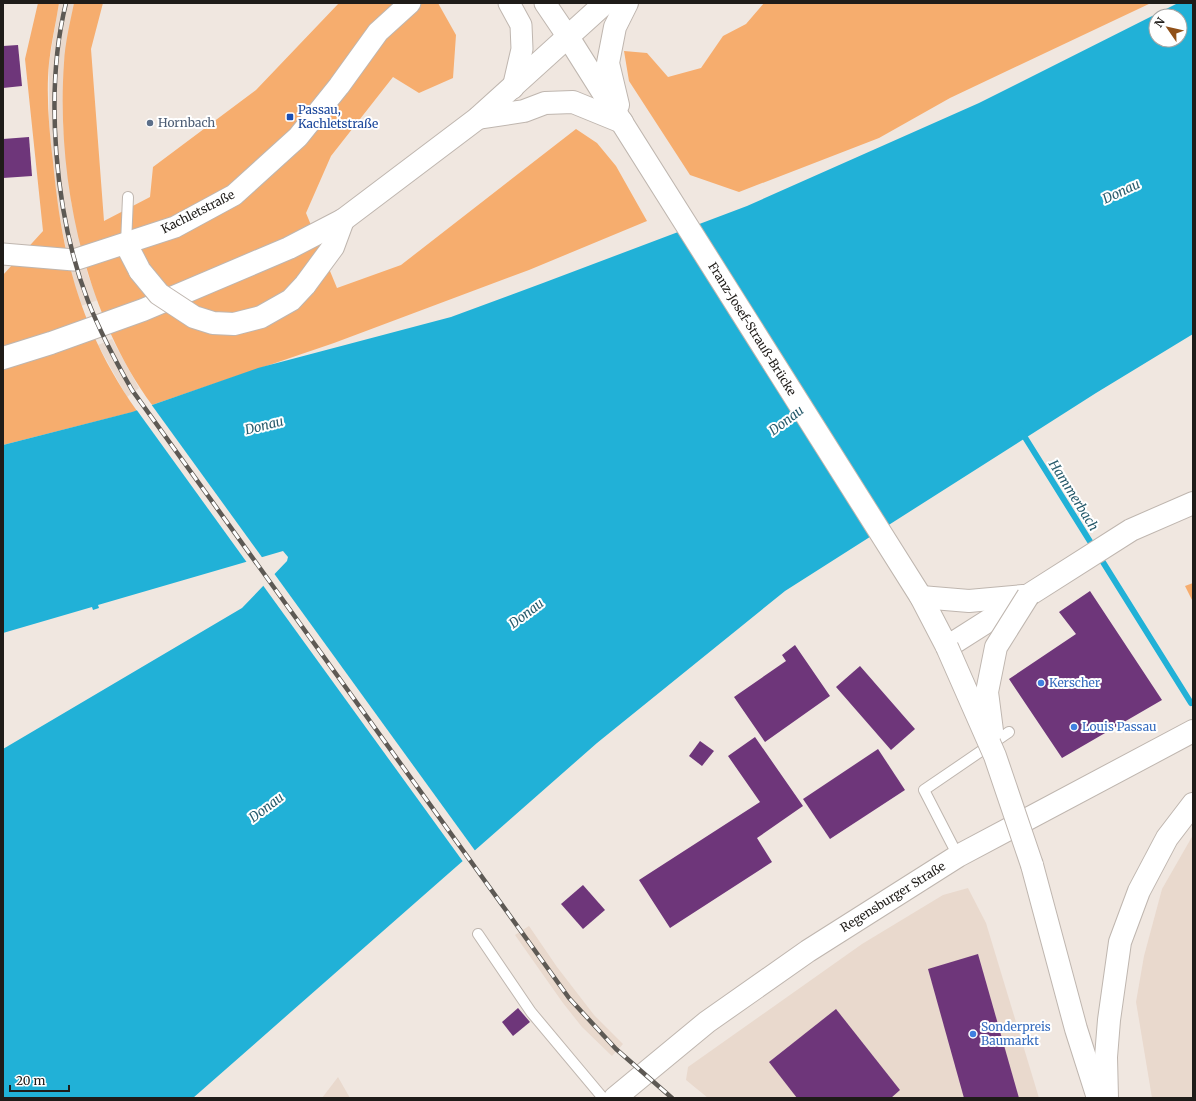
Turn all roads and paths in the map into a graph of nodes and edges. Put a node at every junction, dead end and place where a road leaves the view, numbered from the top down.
1 (410, 3) edge
2 (509, 3) edge
3 (545, 3) edge
4 (605, 3) edge
5 (627, 3) edge
6 (568, 37) junction
7 (513, 88) junction
8 (478, 118) junction
9 (622, 122) junction
10 (128, 197) dead end
11 (343, 220) junction
12 (126, 244) junction
13 (3, 254) edge
14 (3, 358) edge
15 (1193, 504) edge
16 (1028, 596) junction
17 (921, 597) junction
18 (947, 647) junction
19 (1193, 731) edge
20 (1009, 732) dead end
21 (995, 756) junction
22 (1193, 804) edge
23 (958, 856) junction
24 (478, 934) dead end
25 (1076, 1028) junction
26 (603, 1098) edge
27 (615, 1098) edge
28 (1082, 1098) edge
29 (1098, 1098) edge
30 (1107, 1098) edge

1 - 12 street, Kachletstraße
2 - 7 street
3 - 6 street
4 - 6 main road
5 - 9 main road
6 - 7 main road
6 - 9 main road, Franz-Josef-Strauß-Brücke
7 - 8 main road
8 - 9 main road
8 - 11 main road
9 - 17 main road, Franz-Josef-Strauß-Brücke
10 - 12 lane
11 - 12 main road, bridge
11 - 14 main road
12 - 13 street, Kachletstraße
15 - 16 main road
16 - 17 main road
16 - 18 main road
16 - 21 main road, bridge
17 - 18 main road, Franz-Josef-Strauß-Brücke
18 - 21 main road, Franz-Josef-Strauß-Brücke, bridge
19 - 23 main road, Regensburger Straße
20 - 23 lane
21 - 25 main road, bridge
22 - 30 main road
23 - 27 main road, Regensburger Straße
24 - 26 lane
25 - 28 main road
25 - 29 main road

